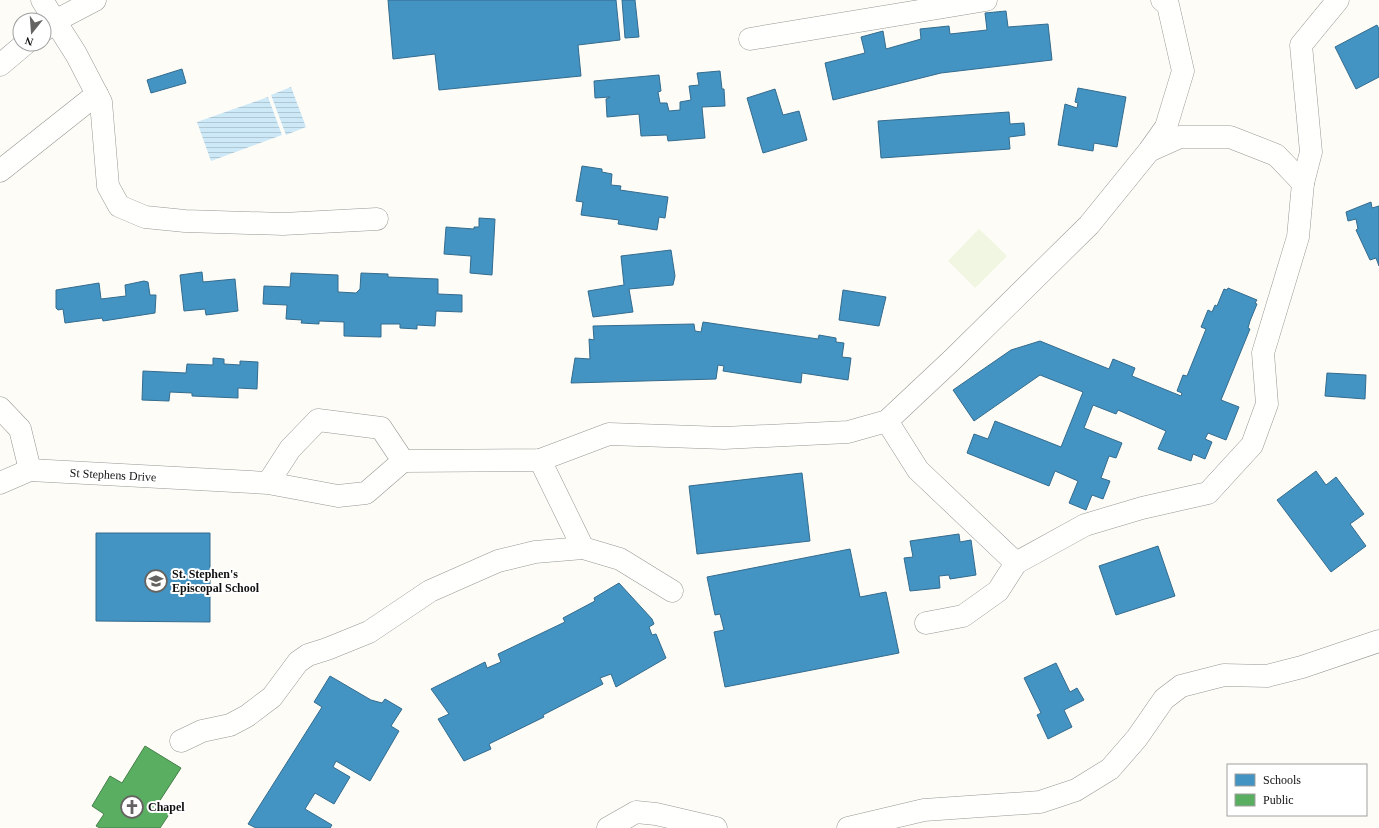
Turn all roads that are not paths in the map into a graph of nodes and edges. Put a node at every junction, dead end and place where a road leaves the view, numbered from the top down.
1 (42, 0) edge
2 (95, 0) edge
3 (986, 0) edge
4 (1162, 0) edge
5 (1338, 0) edge
6 (46, 12) edge
7 (52, 25) edge
8 (52, 28) edge
9 (750, 40) dead end
10 (15, 52) edge
11 (0, 65) edge
12 (97, 94) junction
13 (1150, 151) junction
14 (0, 171) edge
15 (1303, 183) junction
16 (377, 219) dead end
17 (0, 408) edge
18 (887, 421) junction
19 (540, 460) junction
20 (403, 461) junction
21 (30, 470) junction
22 (0, 483) edge
23 (268, 483) junction
24 (583, 548) junction
25 (1016, 563) junction
26 (672, 591) dead end
27 (926, 623) dead end
28 (1379, 641) edge
29 (181, 741) dead end
30 (608, 828) edge
31 (716, 828) edge
32 (848, 828) edge

1 - 6 street
2 - 7 street
3 - 9 street
4 - 13 street
5 - 15 street
8 - 12 street
10 - 11 street
12 - 14 street
12 - 16 street
13 - 15 street
13 - 18 street
15 - 25 street
17 - 21 street
18 - 19 street
18 - 25 street
19 - 20 street
19 - 24 street
20 - 23 street, St Stephens Drive
20 - 23 street
21 - 22 street
21 - 23 street, St Stephens Drive
24 - 26 street
24 - 29 street
25 - 27 street
28 - 32 street
30 - 31 street

